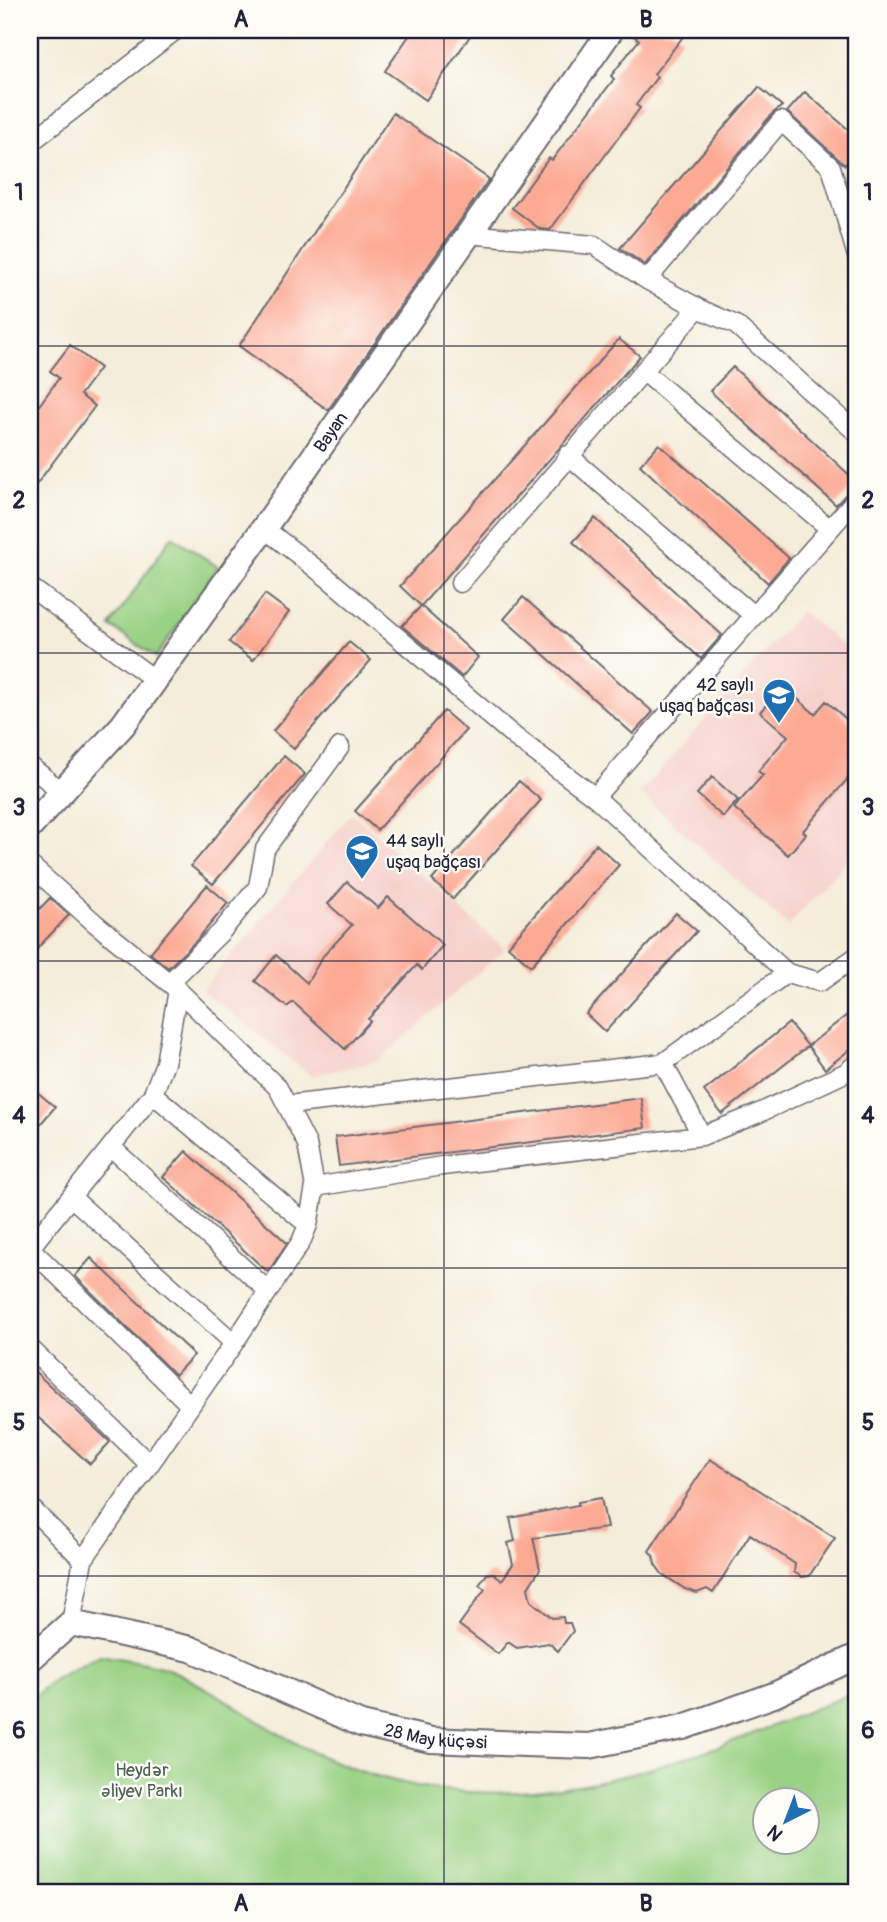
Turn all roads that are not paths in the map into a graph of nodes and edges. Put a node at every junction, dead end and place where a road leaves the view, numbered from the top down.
1 (176, 30) edge
2 (611, 30) edge
3 (30, 142) edge
4 (467, 234) junction
5 (857, 256) edge
6 (647, 280) junction
7 (698, 308) junction
8 (643, 371) junction
9 (857, 433) edge
10 (568, 455) junction
11 (857, 498) edge
12 (264, 528) junction
13 (830, 529) junction
14 (460, 583) dead end
15 (30, 587) edge
16 (754, 616) junction
17 (155, 680) junction
18 (340, 747) dead end
19 (30, 766) edge
20 (62, 792) junction
21 (595, 797) junction
22 (30, 827) edge
23 (30, 865) edge
24 (857, 956) edge
25 (787, 974) junction
26 (174, 987) junction
27 (663, 1063) junction
28 (857, 1063) edge
29 (153, 1094) junction
30 (287, 1105) junction
31 (702, 1136) junction
32 (111, 1147) junction
33 (315, 1187) junction
34 (71, 1196) junction
35 (308, 1225) junction
36 (30, 1248) edge
37 (268, 1291) junction
38 (234, 1343) junction
39 (30, 1348) edge
40 (190, 1405) junction
41 (149, 1464) junction
42 (30, 1507) edge
43 (83, 1560) junction
44 (71, 1623) junction
45 (857, 1656) edge
46 (30, 1659) edge

1 - 3 street
2 - 4 street, Bayan
4 - 6 street
4 - 12 street, Bayan
5 - 6 street
6 - 7 street
7 - 8 street
7 - 9 street
8 - 10 street
8 - 13 street
10 - 14 street
10 - 16 street
11 - 13 street
12 - 17 street, Bayan
12 - 21 street
13 - 16 street
15 - 17 street
16 - 21 street
17 - 20 street, Bayan
18 - 26 street
19 - 20 street
20 - 22 street, Bayan
21 - 25 street
23 - 26 street
24 - 25 street
25 - 27 street
26 - 29 street
26 - 30 street
27 - 30 street
27 - 31 street
28 - 31 street
29 - 32 street
29 - 35 street
30 - 33 street
31 - 33 street
32 - 34 street
32 - 37 street
33 - 35 street
34 - 36 street
34 - 38 street
35 - 37 street
36 - 40 street
37 - 38 street
38 - 40 street
39 - 41 street
40 - 41 street
41 - 43 street
42 - 43 street
43 - 44 street
44 - 45 street, 28 May küçəsi
44 - 46 street

